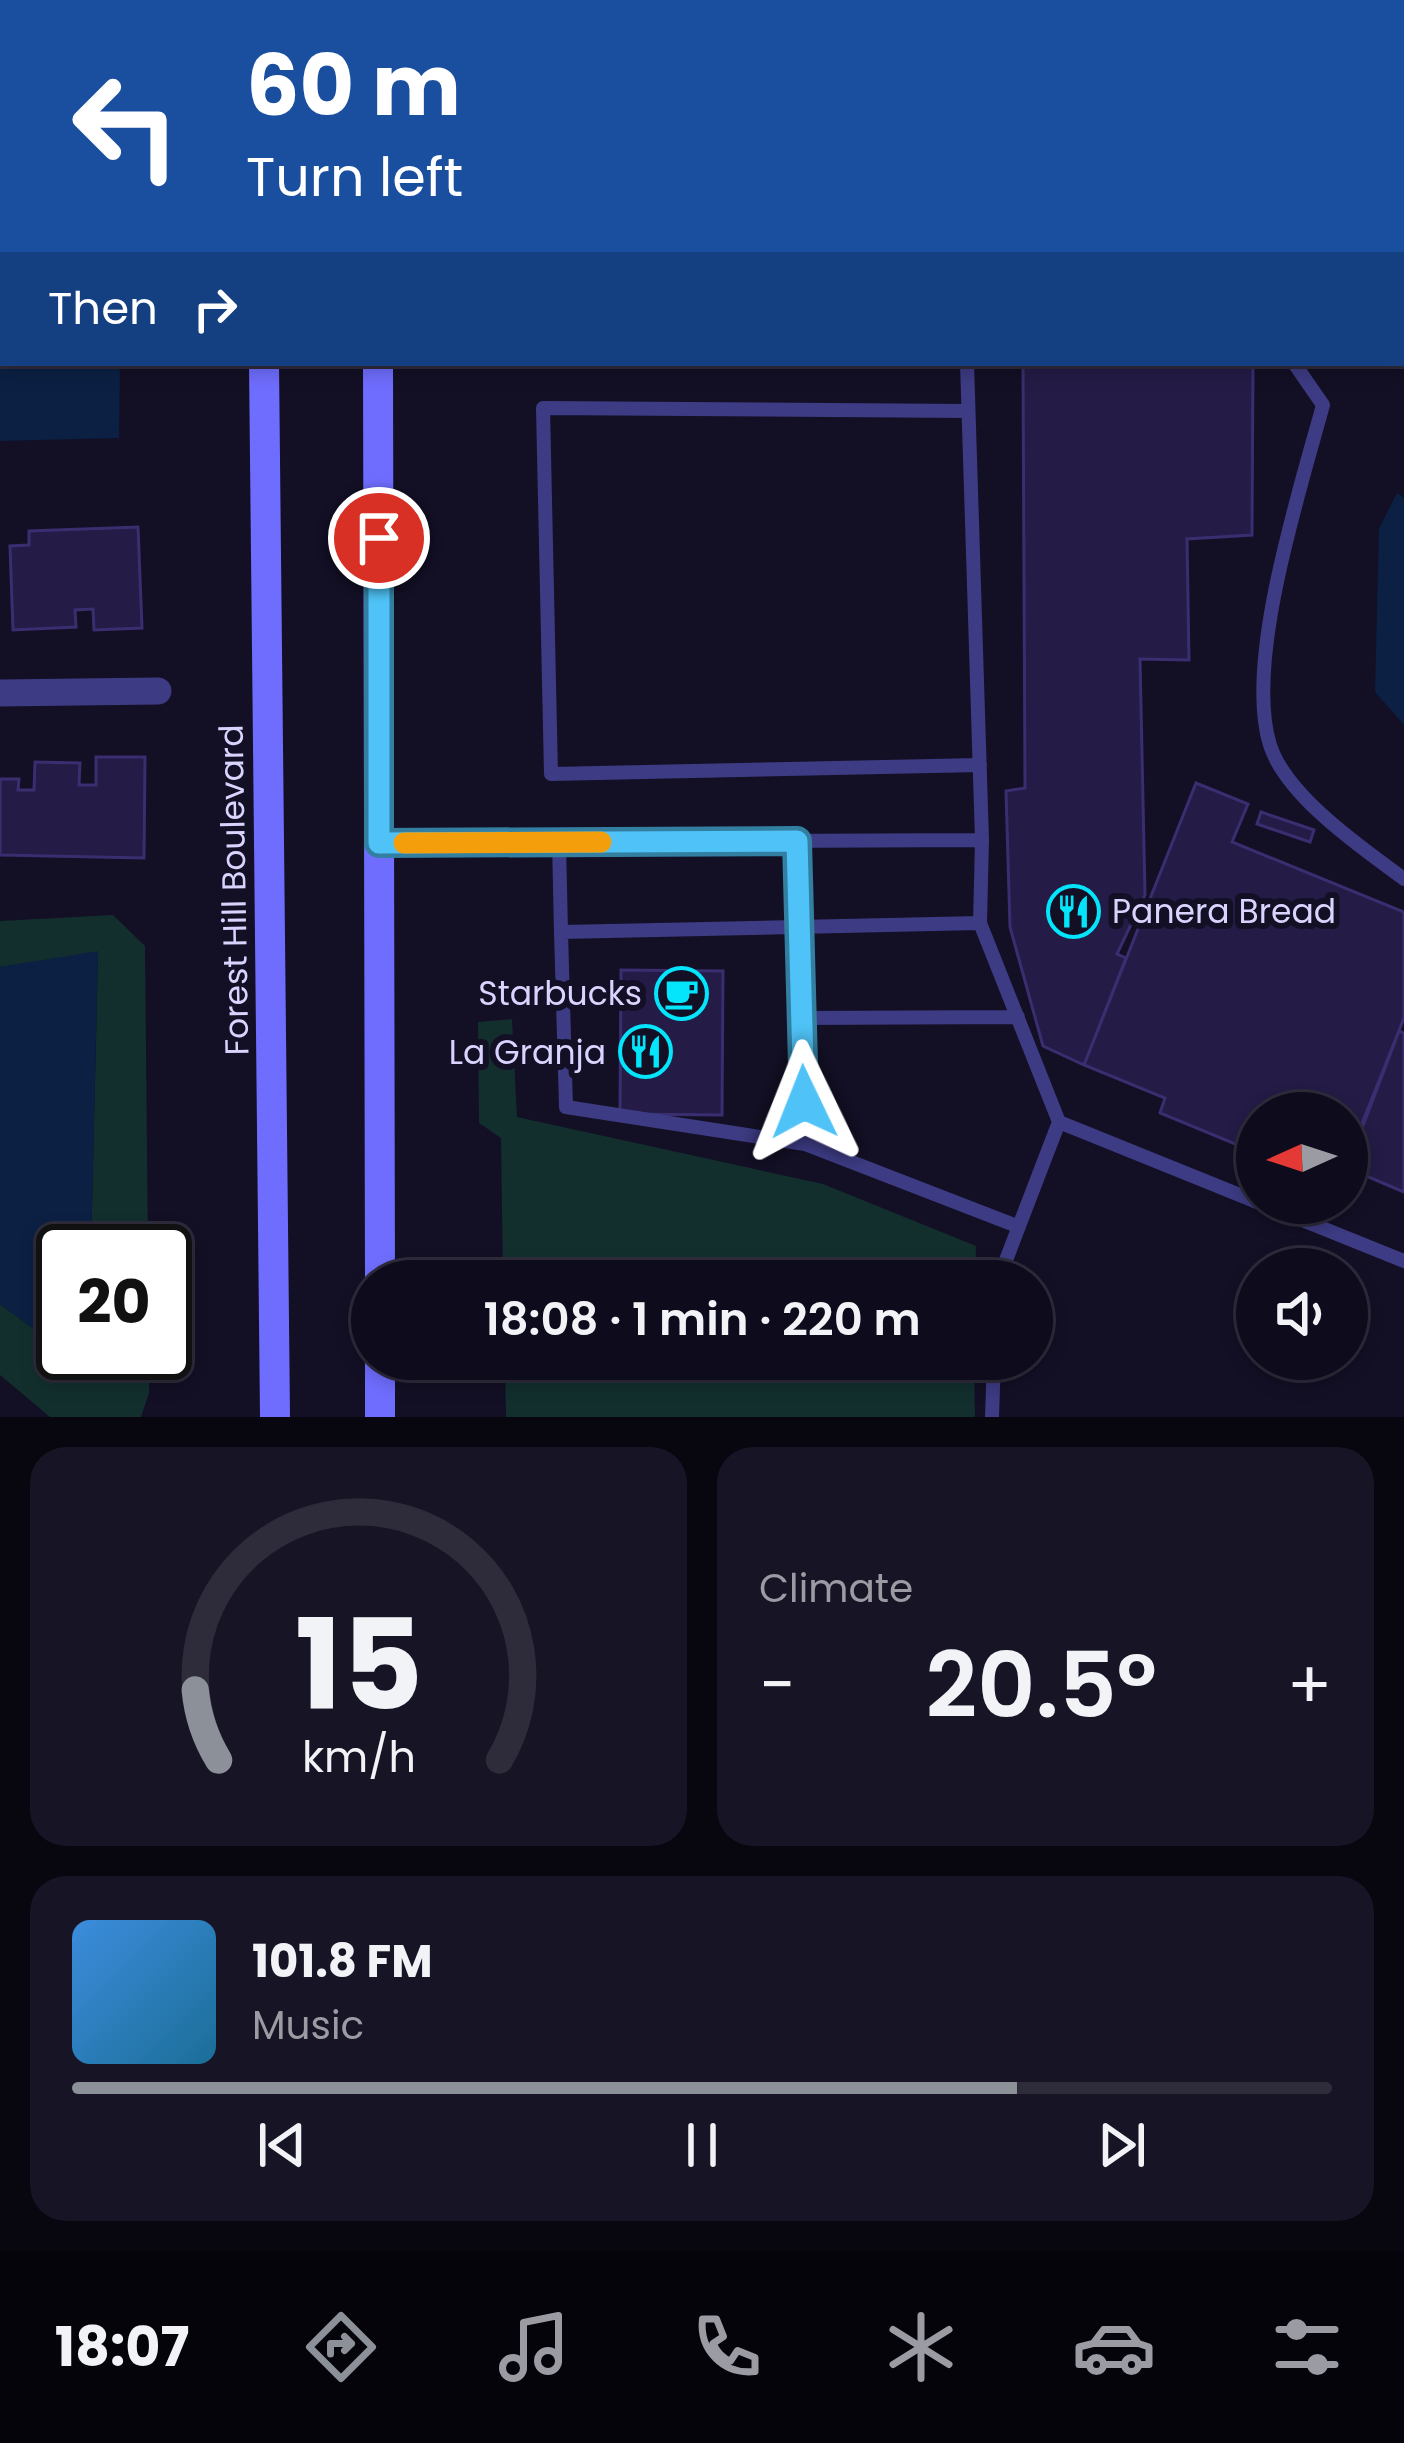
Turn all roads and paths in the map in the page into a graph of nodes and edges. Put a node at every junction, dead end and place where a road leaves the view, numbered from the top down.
1 (264, 366) edge
2 (378, 366) edge
3 (967, 366) edge
4 (1296, 366) edge
5 (968, 411) junction
6 (158, 691) dead end
7 (0, 693) edge
8 (980, 765) junction
9 (982, 840) junction
10 (797, 841) junction
11 (559, 842) junction
12 (379, 843) junction
13 (1404, 879) edge
14 (980, 923) junction
15 (799, 926) junction
16 (561, 932) junction
17 (1018, 1017) junction
18 (802, 1018) junction
19 (1059, 1122) junction
20 (805, 1144) junction
21 (1236, 1193) edge
22 (1313, 1224) edge
23 (1017, 1226) junction
24 (380, 1260) edge
25 (1005, 1260) edge
26 (1404, 1261) edge
27 (380, 1380) edge
28 (993, 1380) edge
29 (275, 1417) edge
30 (380, 1417) edge
31 (992, 1417) edge

1 - 29 main road, Forest Hill Boulevard
2 - 12 main road
3 - 5 lane
4 - 13 lane
5 - 8 lane
5 - 8 lane
6 - 7 street
8 - 9 lane
9 - 10 lane
9 - 14 lane
10 - 11 lane
10 - 15 lane
11 - 12 lane
11 - 16 lane
12 - 24 main road
14 - 15 lane
14 - 17 lane
15 - 16 lane
15 - 18 lane
16 - 20 lane
17 - 18 lane
17 - 19 lane
18 - 20 lane
19 - 21 lane
19 - 23 lane
20 - 23 lane
22 - 26 lane
23 - 25 lane
27 - 30 main road
28 - 31 lane

